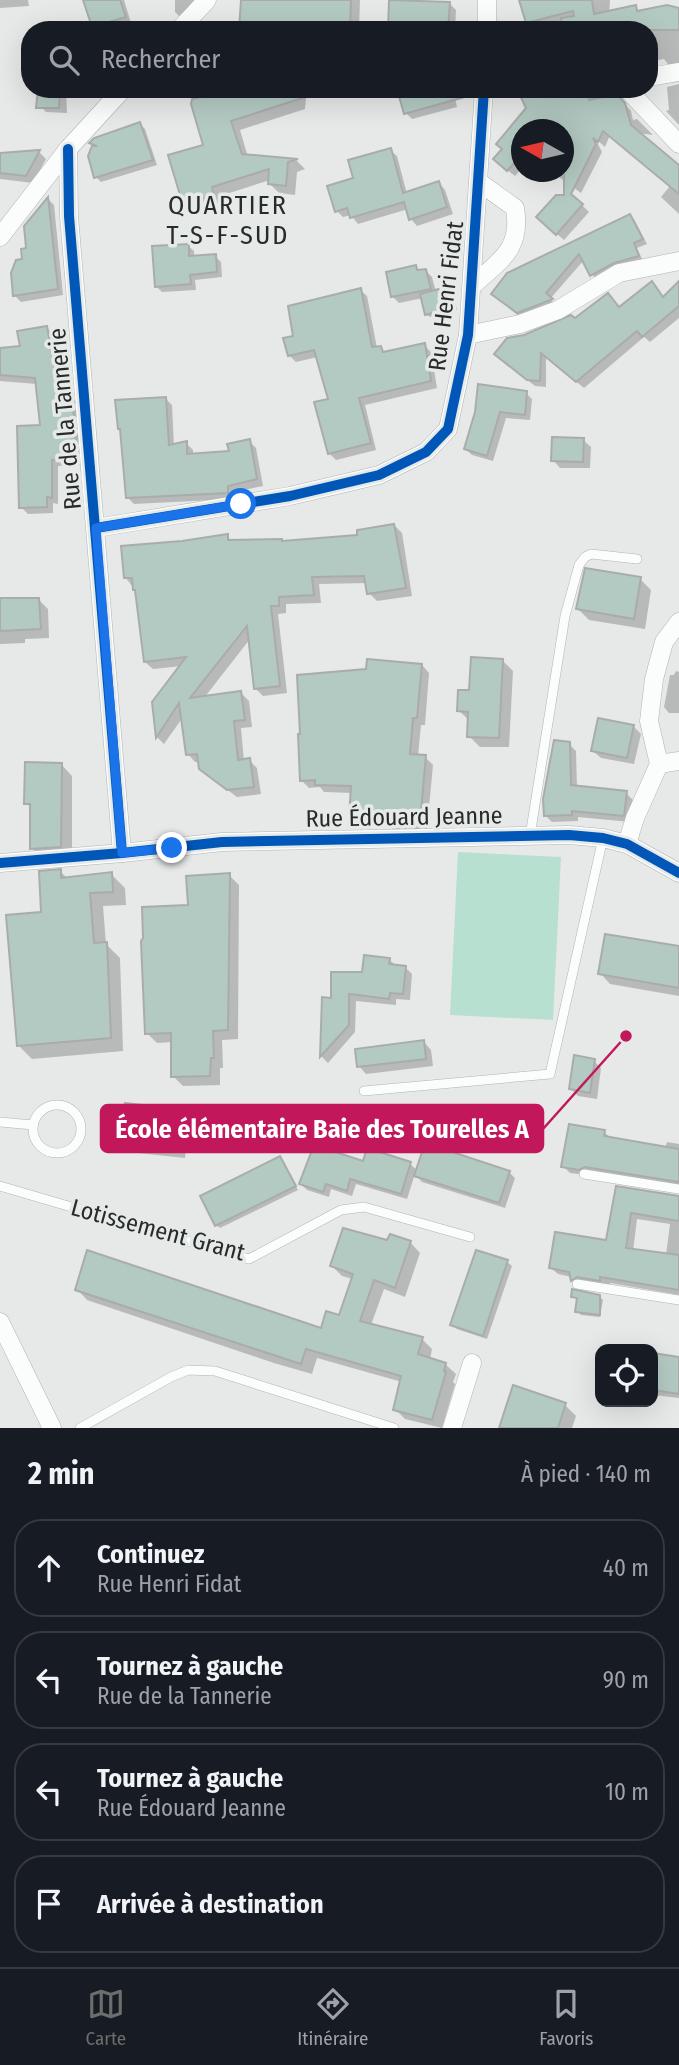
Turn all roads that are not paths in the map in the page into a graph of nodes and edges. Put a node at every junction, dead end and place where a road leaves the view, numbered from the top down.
1 (206, 0) edge
2 (487, 0) edge
3 (187, 21) edge
4 (490, 21) edge
5 (679, 72) edge
6 (658, 76) edge
7 (115, 98) edge
8 (484, 98) edge
9 (636, 98) edge
10 (679, 144) edge
11 (68, 149) junction
12 (479, 182) junction
13 (0, 237) edge
14 (679, 261) edge
15 (472, 286) junction
16 (468, 335) junction
17 (96, 528) junction
18 (637, 559) dead end
19 (679, 622) edge
20 (679, 761) edge
21 (659, 764) junction
22 (530, 836) junction
23 (603, 838) junction
24 (627, 844) junction
25 (122, 853) junction
26 (0, 863) edge
27 (679, 873) edge
28 (364, 1091) dead end
29 (0, 1122) edge
30 (33, 1125) junction
31 (584, 1174) dead end
32 (0, 1186) edge
33 (679, 1189) edge
34 (470, 1237) dead end
35 (577, 1284) dead end
36 (679, 1300) edge
37 (0, 1322) edge
38 (472, 1363) dead end
39 (52, 1428) edge
40 (80, 1428) edge
41 (394, 1428) edge
42 (452, 1428) edge

1 - 3 street
2 - 4 street
5 - 6 street
7 - 11 street
8 - 12 street, Rue Henri Fidat
9 - 10 street
11 - 13 street
11 - 17 street, Rue de la Tannerie
12 - 15 street, Rue Henri Fidat
12 - 15 street, Rue Henri Fidat
14 - 16 street, Rue Henri Fidat
15 - 16 street, Rue Henri Fidat
16 - 17 street, Rue Henri Fidat
17 - 25 street, Rue de la Tannerie
18 - 22 lane
19 - 21 street
20 - 21 street
21 - 24 street
22 - 23 street, Rue Édouard Jeanne
22 - 25 street, Rue Édouard Jeanne
23 - 24 street, Rue Édouard Jeanne
23 - 28 lane
24 - 27 street, Rue Édouard Jeanne
25 - 26 street, Rue Édouard Jeanne
29 - 30 lane
30 - 30 lane
31 - 33 lane
32 - 34 lane, Lotissement Grant
35 - 36 lane
37 - 39 street
38 - 42 street
40 - 41 lane

